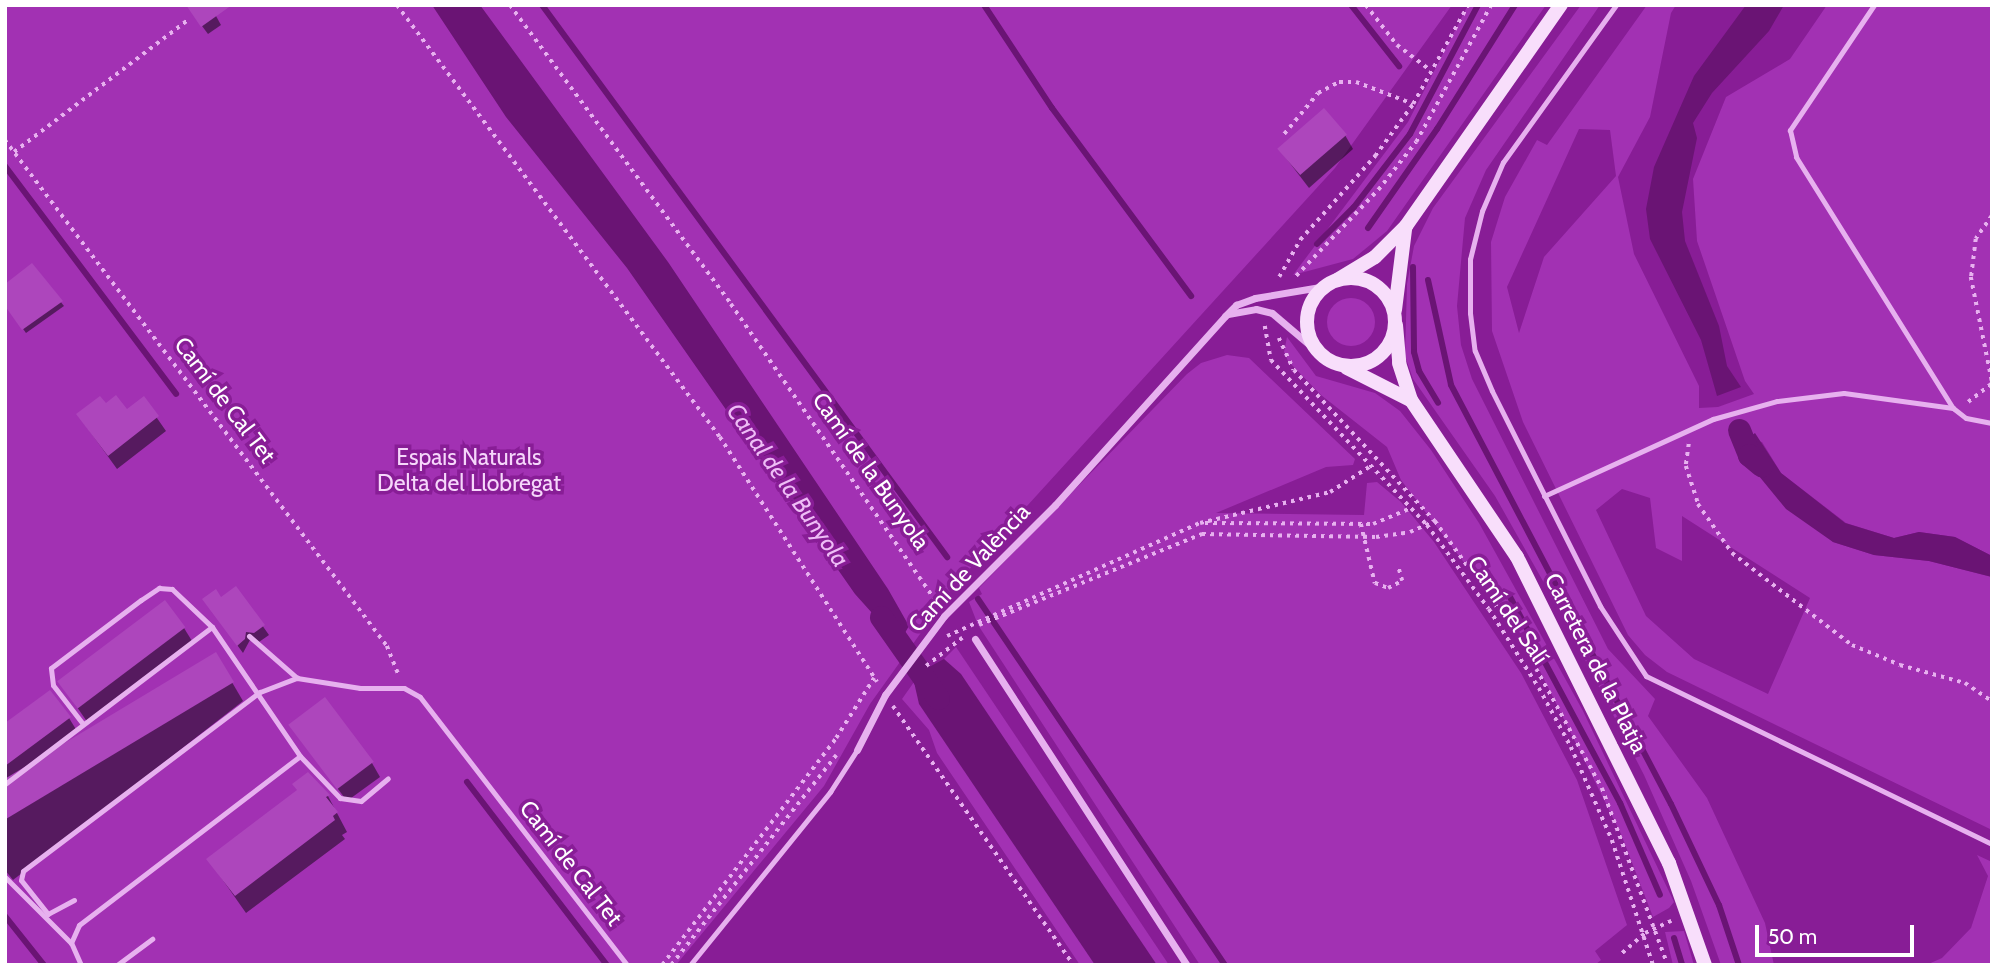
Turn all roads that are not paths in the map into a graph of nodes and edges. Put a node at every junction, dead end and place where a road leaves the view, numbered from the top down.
1 (1560, 5) edge
2 (1616, 5) edge
3 (1874, 5) edge
4 (1406, 226) junction
5 (1331, 283) junction
6 (1224, 316) junction
7 (1395, 319) junction
8 (1318, 352) junction
9 (1339, 365) junction
10 (1411, 400) junction
11 (1953, 408) junction
12 (1992, 423) edge
13 (1544, 496) junction
14 (212, 627) junction
15 (249, 636) dead end
16 (975, 639) road end
17 (297, 678) junction
18 (260, 692) junction
19 (83, 724) junction
20 (857, 750) joint
21 (300, 755) junction
22 (388, 778) dead end
23 (5, 784) edge
24 (1992, 844) edge
25 (5, 877) edge
26 (74, 900) dead end
27 (152, 939) dead end
28 (71, 943) junction
29 (81, 965) edge
30 (117, 965) edge
31 (627, 965) edge
32 (690, 965) edge
33 (1187, 965) edge
34 (1705, 965) edge

1 - 4 street, Carretera de la Platja
2 - 13 lane
3 - 11 lane
4 - 5 street, Carretera de la Platja
4 - 7 street, Carretera de la Platja
5 - 6 street, Camí de València
5 - 7 street
5 - 8 street
6 - 8 street
6 - 20 street, Camí de València
7 - 9 street
7 - 10 street, Carretera de la Platja
8 - 9 street
9 - 10 street
10 - 34 street, Carretera de la Platja
11 - 12 lane
11 - 13 lane
13 - 24 lane
14 - 18 lane
14 - 19 lane
14 - 19 lane
15 - 17 lane
16 - 33 street
17 - 18 lane
17 - 31 lane, Camí de Cal Tet
18 - 21 lane
18 - 26 lane
19 - 23 lane
20 - 32 lane, Camí de València
21 - 22 lane
21 - 28 lane
25 - 28 lane
27 - 30 lane
28 - 29 lane

